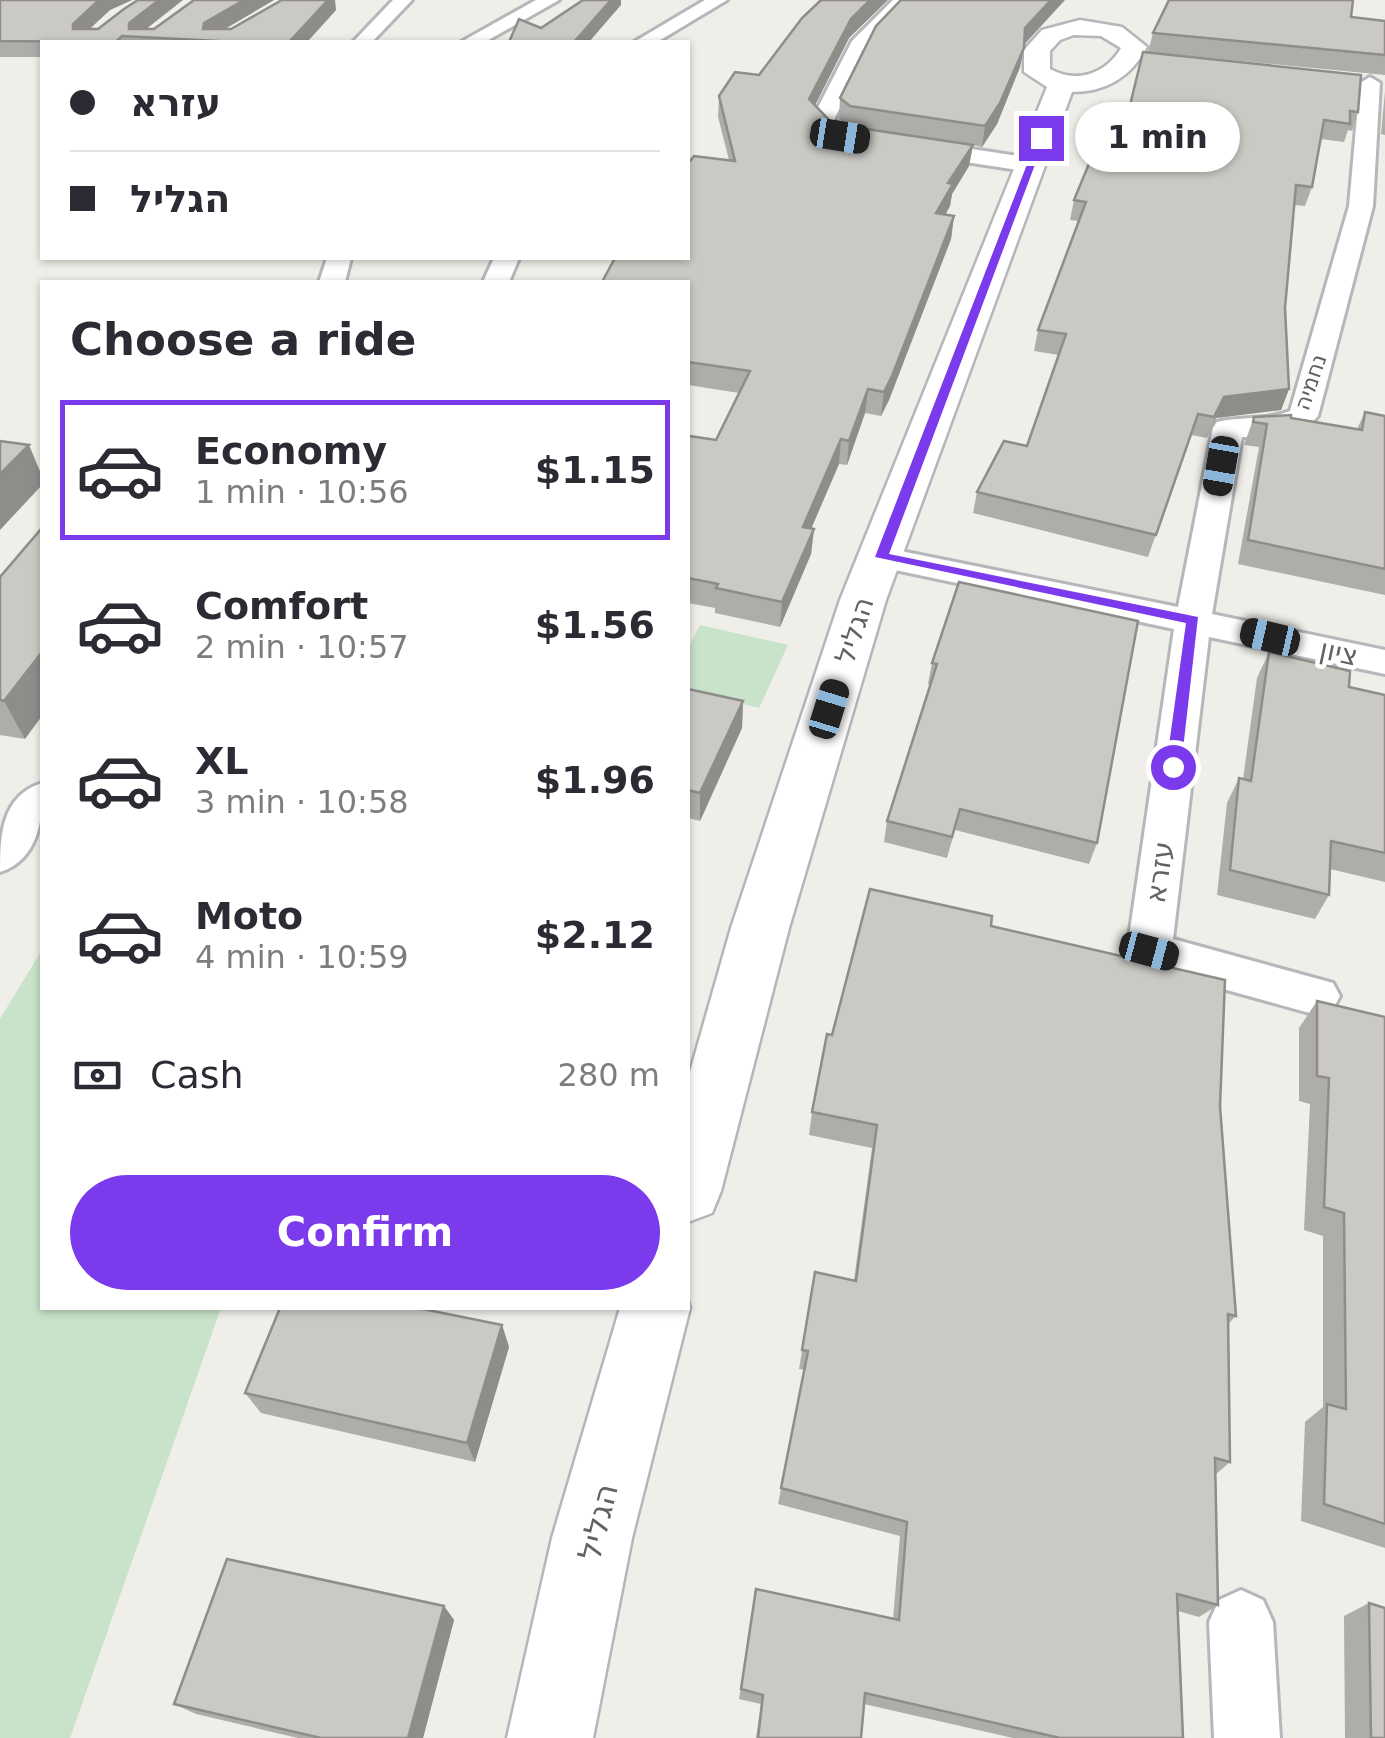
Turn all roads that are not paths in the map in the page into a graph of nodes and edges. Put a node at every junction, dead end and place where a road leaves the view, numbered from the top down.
1 (404, 0) edge
2 (550, 0) edge
3 (718, 0) edge
4 (903, 0) edge
5 (364, 40) edge
6 (475, 40) edge
7 (648, 40) edge
8 (1062, 82) junction
9 (1369, 84) edge
10 (1030, 165) junction
11 (881, 557) junction
12 (1193, 620) junction
13 (1385, 662) edge
14 (40, 801) edge
15 (0, 856) edge
16 (1317, 996) dead end
17 (690, 1184) edge
18 (654, 1310) edge
19 (1242, 1622) dead end
20 (550, 1738) edge
21 (1248, 1738) edge

1 - 5 street
2 - 6 street
3 - 7 street
4 - 10 street
8 - 8 street
8 - 10 street, הגליל
9 - 12 street, נחמיה
10 - 11 street, הגליל
11 - 12 street, ציון
11 - 17 street, הגליל
12 - 13 street, ציון
12 - 16 street, עזרא
14 - 15 street
18 - 20 street, הגליל
19 - 21 street

